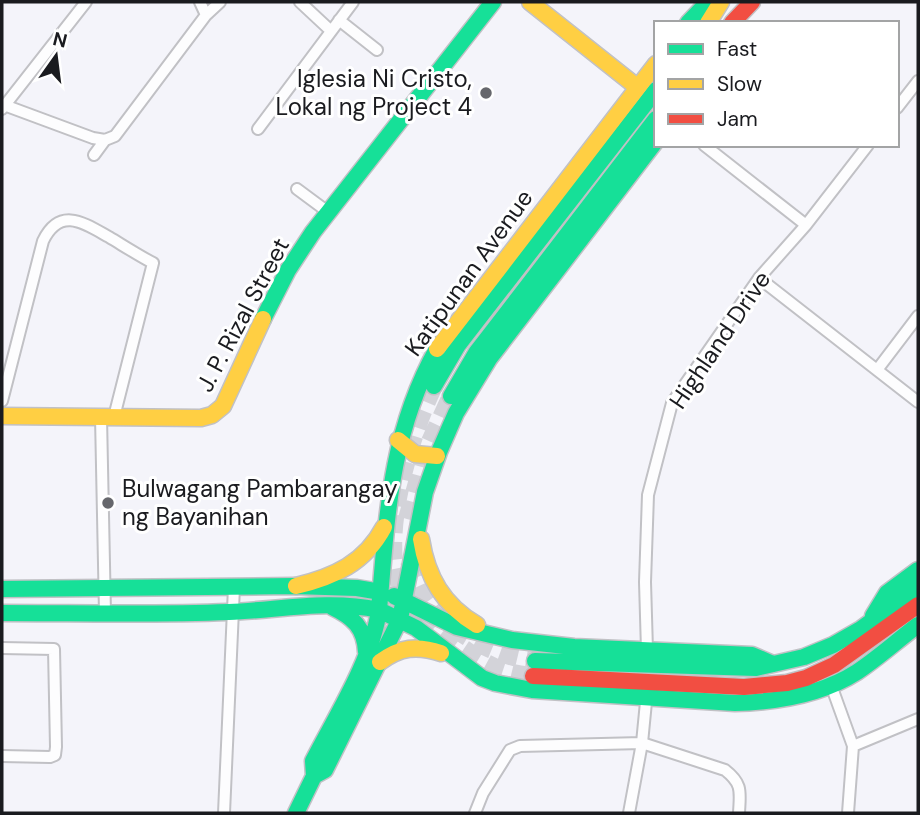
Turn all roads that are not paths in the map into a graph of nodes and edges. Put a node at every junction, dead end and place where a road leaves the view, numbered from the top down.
1 (86, 2) edge
2 (200, 2) edge
3 (220, 2) edge
4 (300, 2) edge
5 (353, 2) edge
6 (494, 2) edge
7 (530, 2) edge
8 (708, 2) edge
9 (721, 2) edge
10 (754, 2) edge
11 (206, 15) junction
12 (339, 20) junction
13 (690, 21) edge
14 (709, 21) edge
15 (734, 21) edge
16 (745, 21) edge
17 (330, 30) junction
18 (377, 50) dead end
19 (654, 67) edge
20 (918, 81) edge
21 (637, 88) junction
22 (654, 93) edge
23 (899, 105) edge
24 (3, 107) edge
25 (654, 122) edge
26 (258, 129) dead end
27 (105, 140) junction
28 (654, 144) edge
29 (707, 147) edge
30 (866, 147) edge
31 (93, 155) dead end
32 (297, 189) dead end
33 (328, 212) junction
34 (806, 225) junction
35 (759, 278) junction
36 (918, 316) edge
37 (877, 370) junction
38 (434, 386) tunnel mouth
39 (451, 396) tunnel mouth
40 (2, 401) edge
41 (918, 401) edge
42 (2, 416) edge
43 (108, 417) junction
44 (398, 440) junction
45 (437, 456) junction
46 (393, 463) junction
47 (431, 472) junction
48 (420, 515) junction
49 (386, 524) junction
50 (918, 570) edge
51 (296, 586) junction
52 (234, 587) junction
53 (918, 587) edge
54 (104, 588) junction
55 (2, 589) edge
56 (381, 592) junction
57 (405, 600) junction
58 (324, 603) junction
59 (918, 606) edge
60 (379, 610) junction
61 (232, 611) junction
62 (2, 613) edge
63 (105, 613) junction
64 (400, 619) junction
65 (881, 620) junction
66 (918, 625) edge
67 (513, 640) junction
68 (2, 648) edge
69 (648, 650) junction
70 (373, 659) junction
71 (458, 660) junction
72 (773, 664) junction
73 (831, 685) junction
74 (646, 702) dead end
75 (918, 719) edge
76 (642, 743) junction
77 (853, 746) junction
78 (2, 756) edge
79 (224, 813) edge
80 (296, 813) edge
81 (475, 813) edge
82 (629, 813) edge
83 (739, 813) edge
84 (848, 813) edge

1 - 24 street
2 - 11 street
3 - 11 street
4 - 17 street
5 - 12 street
6 - 33 main road, J. P. Rizal Street
7 - 21 main road
8 - 13 main road
9 - 14 main road
10 - 15 main road
10 - 16 main road
11 - 27 street
12 - 17 street
12 - 18 street
17 - 26 street
19 - 21 main road, Katipunan Avenue
20 - 23 street
21 - 44 main road, Katipunan Avenue
22 - 38 main road, Katipunan Avenue
24 - 27 street
25 - 39 main road
27 - 31 street
28 - 45 main road, Katipunan Avenue
29 - 34 street
30 - 34 street, Highland Drive
32 - 33 street
33 - 43 main road, J. P. Rizal Street
34 - 35 street, Highland Drive
35 - 37 street
35 - 69 street, Highland Drive
36 - 37 street
37 - 41 street
40 - 43 street
42 - 43 main road, J. P. Rizal Street
43 - 54 street
44 - 45 main road
44 - 46 main road, Katipunan Avenue
45 - 47 main road, Katipunan Avenue
46 - 47 main road
46 - 49 main road, Katipunan Avenue
47 - 48 main road, Katipunan Avenue
48 - 57 main road, Katipunan Avenue
48 - 67 main road
49 - 51 main road
49 - 56 main road, Katipunan Avenue
50 - 65 main road
51 - 52 main road
51 - 56 main road
52 - 54 main road
52 - 61 street
53 - 65 main road
54 - 55 main road
54 - 63 street
56 - 57 main road
56 - 60 main road, Katipunan Avenue
57 - 64 main road, Katipunan Avenue
57 - 67 main road
58 - 60 main road
58 - 61 main road
58 - 70 main road
59 - 65 main road
60 - 64 main road
60 - 70 main road, Katipunan Avenue
61 - 63 main road
61 - 79 street
62 - 63 main road
64 - 70 main road, Katipunan Avenue
64 - 71 main road
65 - 72 main road
65 - 72 main road
66 - 73 main road
67 - 69 main road
68 - 78 street
69 - 72 main road
70 - 71 main road
70 - 80 main road, Katipunan Avenue
71 - 73 main road
73 - 77 street
74 - 76 street
75 - 77 street
76 - 81 street
76 - 82 street
76 - 83 street
77 - 84 street

